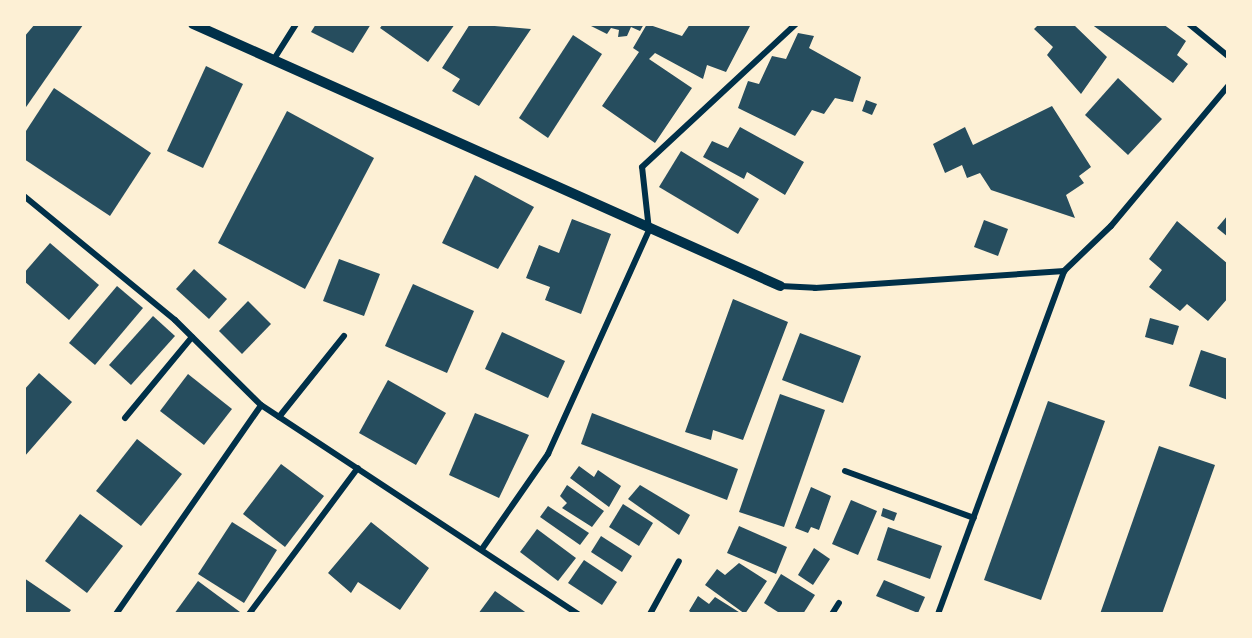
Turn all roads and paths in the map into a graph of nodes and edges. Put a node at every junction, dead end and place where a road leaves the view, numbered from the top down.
1 (193, 24) edge
2 (296, 24) edge
3 (796, 24) edge
4 (1189, 24) edge
5 (1228, 56) edge
6 (274, 59) junction
7 (1228, 86) edge
8 (24, 196) edge
9 (649, 230) junction
10 (1064, 271) junction
11 (780, 286) joint
12 (344, 336) dead end
13 (192, 337) junction
14 (261, 405) junction
15 (279, 417) junction
16 (125, 418) dead end
17 (358, 468) junction
18 (845, 471) dead end
19 (974, 518) junction
20 (482, 549) junction
21 (679, 561) dead end
22 (839, 603) dead end
23 (116, 614) edge
24 (249, 614) edge
25 (578, 614) edge
26 (650, 614) edge
27 (832, 614) edge
28 (938, 614) edge

1 - 6 street
2 - 6 street
3 - 9 street
4 - 5 street
6 - 9 street
7 - 10 street
8 - 13 street
9 - 11 street
9 - 20 street
10 - 11 street
10 - 19 street
12 - 15 street
13 - 14 street
13 - 16 street
14 - 15 street
14 - 23 street
15 - 17 street
17 - 20 street
17 - 24 street
18 - 19 street
19 - 28 street
20 - 25 street
21 - 26 street
22 - 27 street

